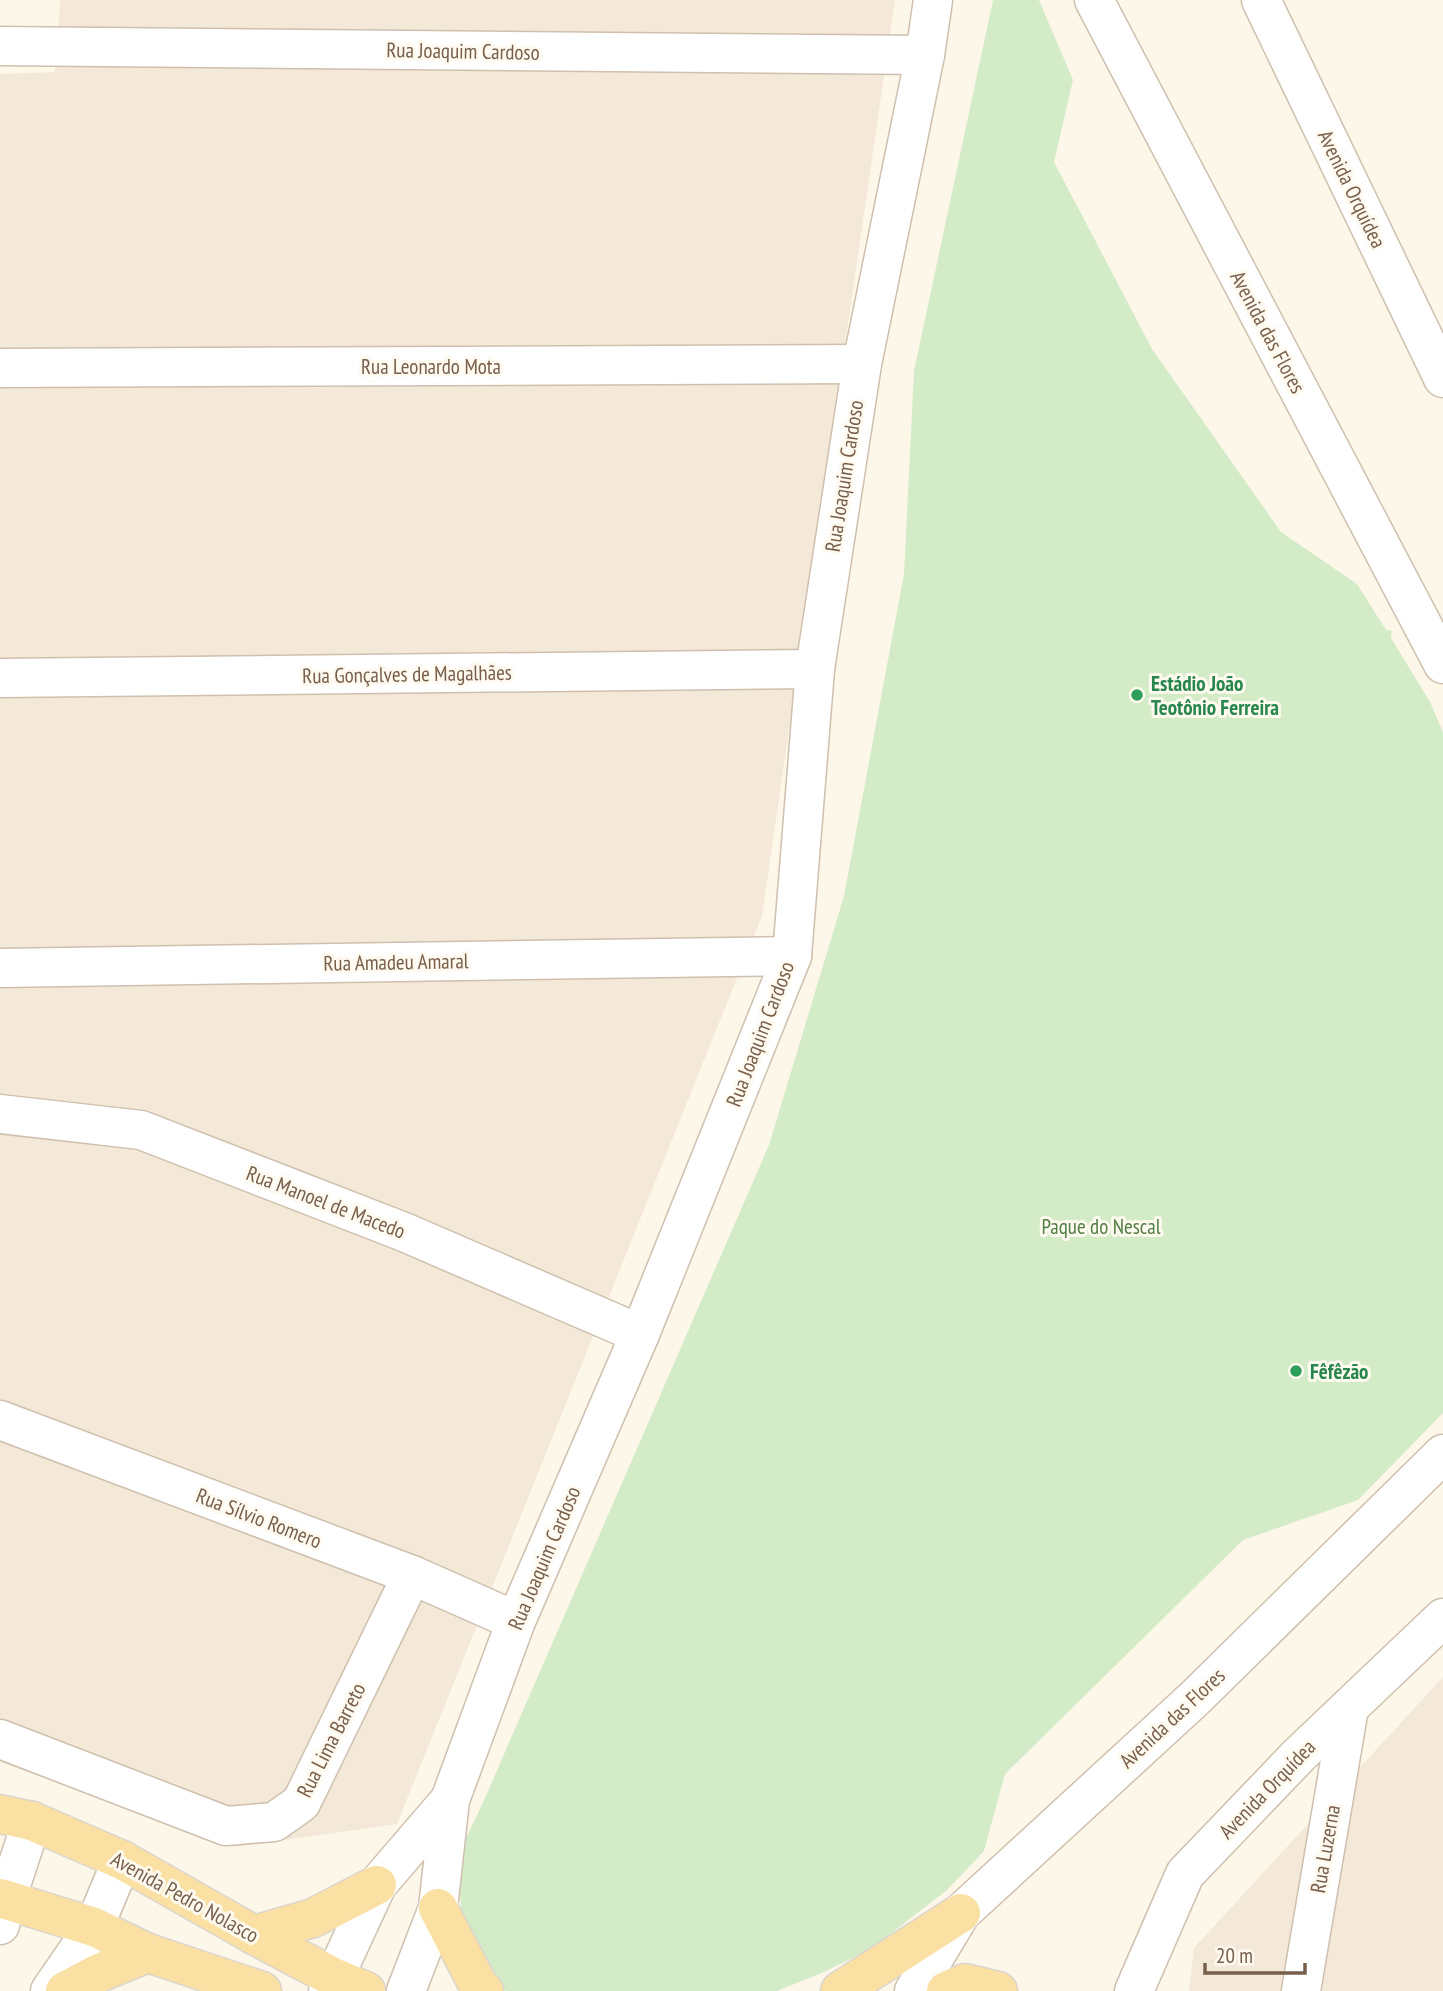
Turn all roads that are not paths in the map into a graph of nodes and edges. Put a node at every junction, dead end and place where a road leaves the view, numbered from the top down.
1 (933, 0) edge
2 (1094, 0) edge
3 (1261, 0) edge
4 (0, 46) edge
5 (925, 55) junction
6 (862, 364) junction
7 (0, 368) edge
8 (1443, 378) edge
9 (1443, 664) edge
10 (814, 669) junction
11 (0, 678) edge
12 (792, 956) junction
13 (0, 968) edge
14 (0, 1114) edge
15 (640, 1334) junction
16 (0, 1420) edge
17 (1443, 1454) edge
18 (412, 1575) junction
19 (1443, 1618) edge
20 (516, 1620) junction
21 (1349, 1708) junction
22 (0, 1740) edge
23 (450, 1800) junction
24 (16, 1818) edge
25 (122, 1860) junction
26 (377, 1885) junction
27 (2, 1908) edge
28 (438, 1908) junction
29 (961, 1913) junction
30 (94, 1927) junction
31 (254, 1936) junction
32 (148, 1953) junction
33 (228, 1985) edge
34 (343, 1986) edge
35 (50, 1991) edge
36 (65, 1991) edge
37 (261, 1991) edge
38 (406, 1991) edge
39 (484, 1991) edge
40 (840, 1991) edge
41 (914, 1991) edge
42 (946, 1991) edge
43 (998, 1991) edge
44 (1134, 1991) edge
45 (1301, 1991) edge

1 - 5 street, Rua Joaquim Cardoso
2 - 9 street, Avenida das Flores
3 - 8 street, Avenida Orquídea
4 - 5 street, Rua Joaquim Cardoso
5 - 6 street, Rua Joaquim Cardoso
6 - 7 street, Rua Leonardo Mota
6 - 10 street, Rua Joaquim Cardoso
10 - 11 street, Rua Gonçalves de Magalhães
10 - 12 street, Rua Joaquim Cardoso
12 - 13 street, Rua Amadeu Amaral
12 - 15 street, Rua Joaquim Cardoso
14 - 15 street, Rua Manoel de Macedo
15 - 20 street, Rua Joaquim Cardoso
16 - 18 street, Rua Sílvio Romero
17 - 29 street, Avenida das Flores
18 - 20 street, Rua Sílvio Romero
18 - 22 street, Rua Lima Barreto
19 - 21 street, Avenida Orquídea
20 - 23 street, Rua Joaquim Cardoso
21 - 44 street, Avenida Orquídea
21 - 45 street, Rua Luzerna
23 - 26 street
23 - 28 street
24 - 25 main road, Avenida Pedro Nolasco
24 - 27 street
25 - 30 street
25 - 31 main road, Avenida Pedro Nolasco
26 - 28 street
26 - 31 main road
26 - 34 street
27 - 30 main road
28 - 38 street
28 - 39 main road
29 - 40 main road
29 - 41 street, Avenida das Flores
30 - 32 main road
30 - 35 street
31 - 34 main road, Avenida Pedro Nolasco
32 - 33 main road
32 - 36 main road
33 - 37 main road
42 - 43 main road

